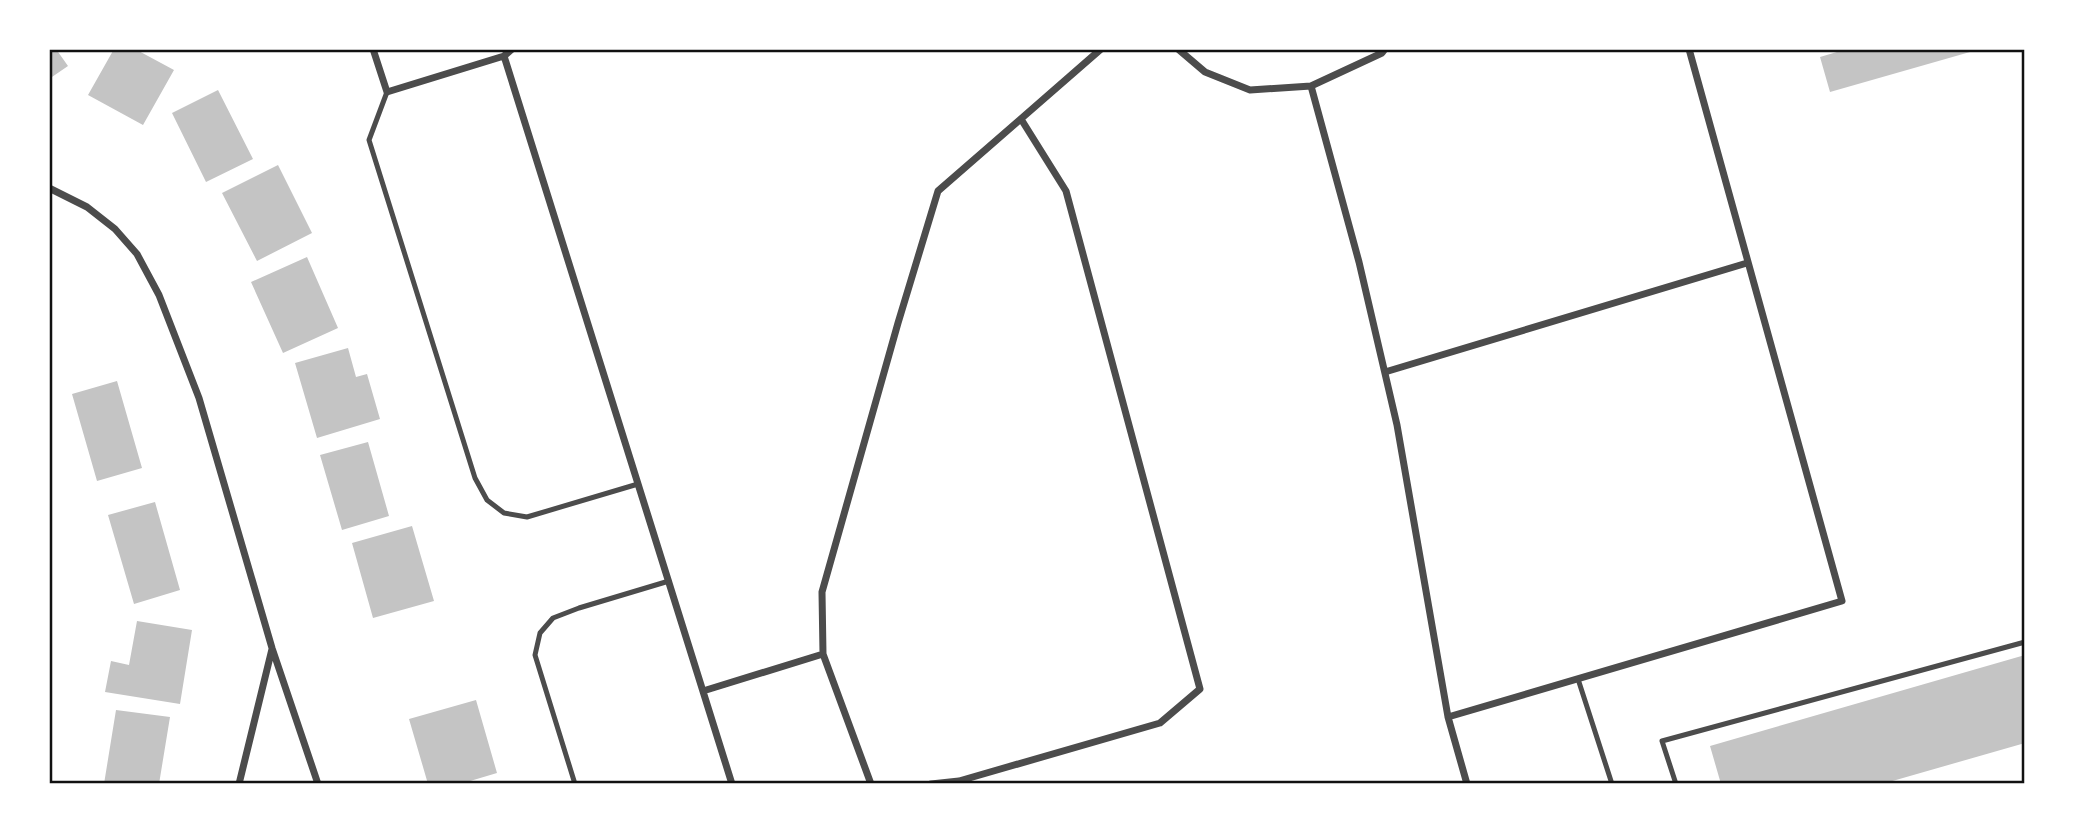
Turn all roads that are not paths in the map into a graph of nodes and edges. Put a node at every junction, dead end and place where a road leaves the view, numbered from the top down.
1 (373, 49) edge
2 (512, 49) edge
3 (1101, 49) edge
4 (1178, 49) edge
5 (1385, 49) edge
6 (1689, 49) edge
7 (503, 56) junction
8 (1311, 86) junction
9 (387, 92) junction
10 (1021, 119) junction
11 (49, 188) edge
12 (1747, 263) junction
13 (1385, 372) junction
14 (638, 484) junction
15 (668, 581) junction
16 (2025, 642) edge
17 (272, 648) junction
18 (823, 654) junction
19 (1578, 679) junction
20 (703, 691) junction
21 (1448, 717) junction
22 (239, 784) edge
23 (318, 784) edge
24 (575, 784) edge
25 (733, 784) edge
26 (870, 784) edge
27 (932, 784) edge
28 (1468, 784) edge
29 (1612, 784) edge
30 (1676, 784) edge

1 - 9 street
2 - 7 street
3 - 10 street
4 - 8 street
5 - 8 street
6 - 12 street
7 - 9 street
7 - 14 street
8 - 13 street
9 - 14 lane
10 - 18 street
10 - 27 street
11 - 17 street
12 - 13 street
12 - 19 street
13 - 21 street
14 - 15 street
15 - 20 street
15 - 24 lane
16 - 30 lane
17 - 22 street
17 - 23 street
18 - 20 street
18 - 26 street
19 - 21 street
19 - 29 lane
20 - 25 street
21 - 28 street

